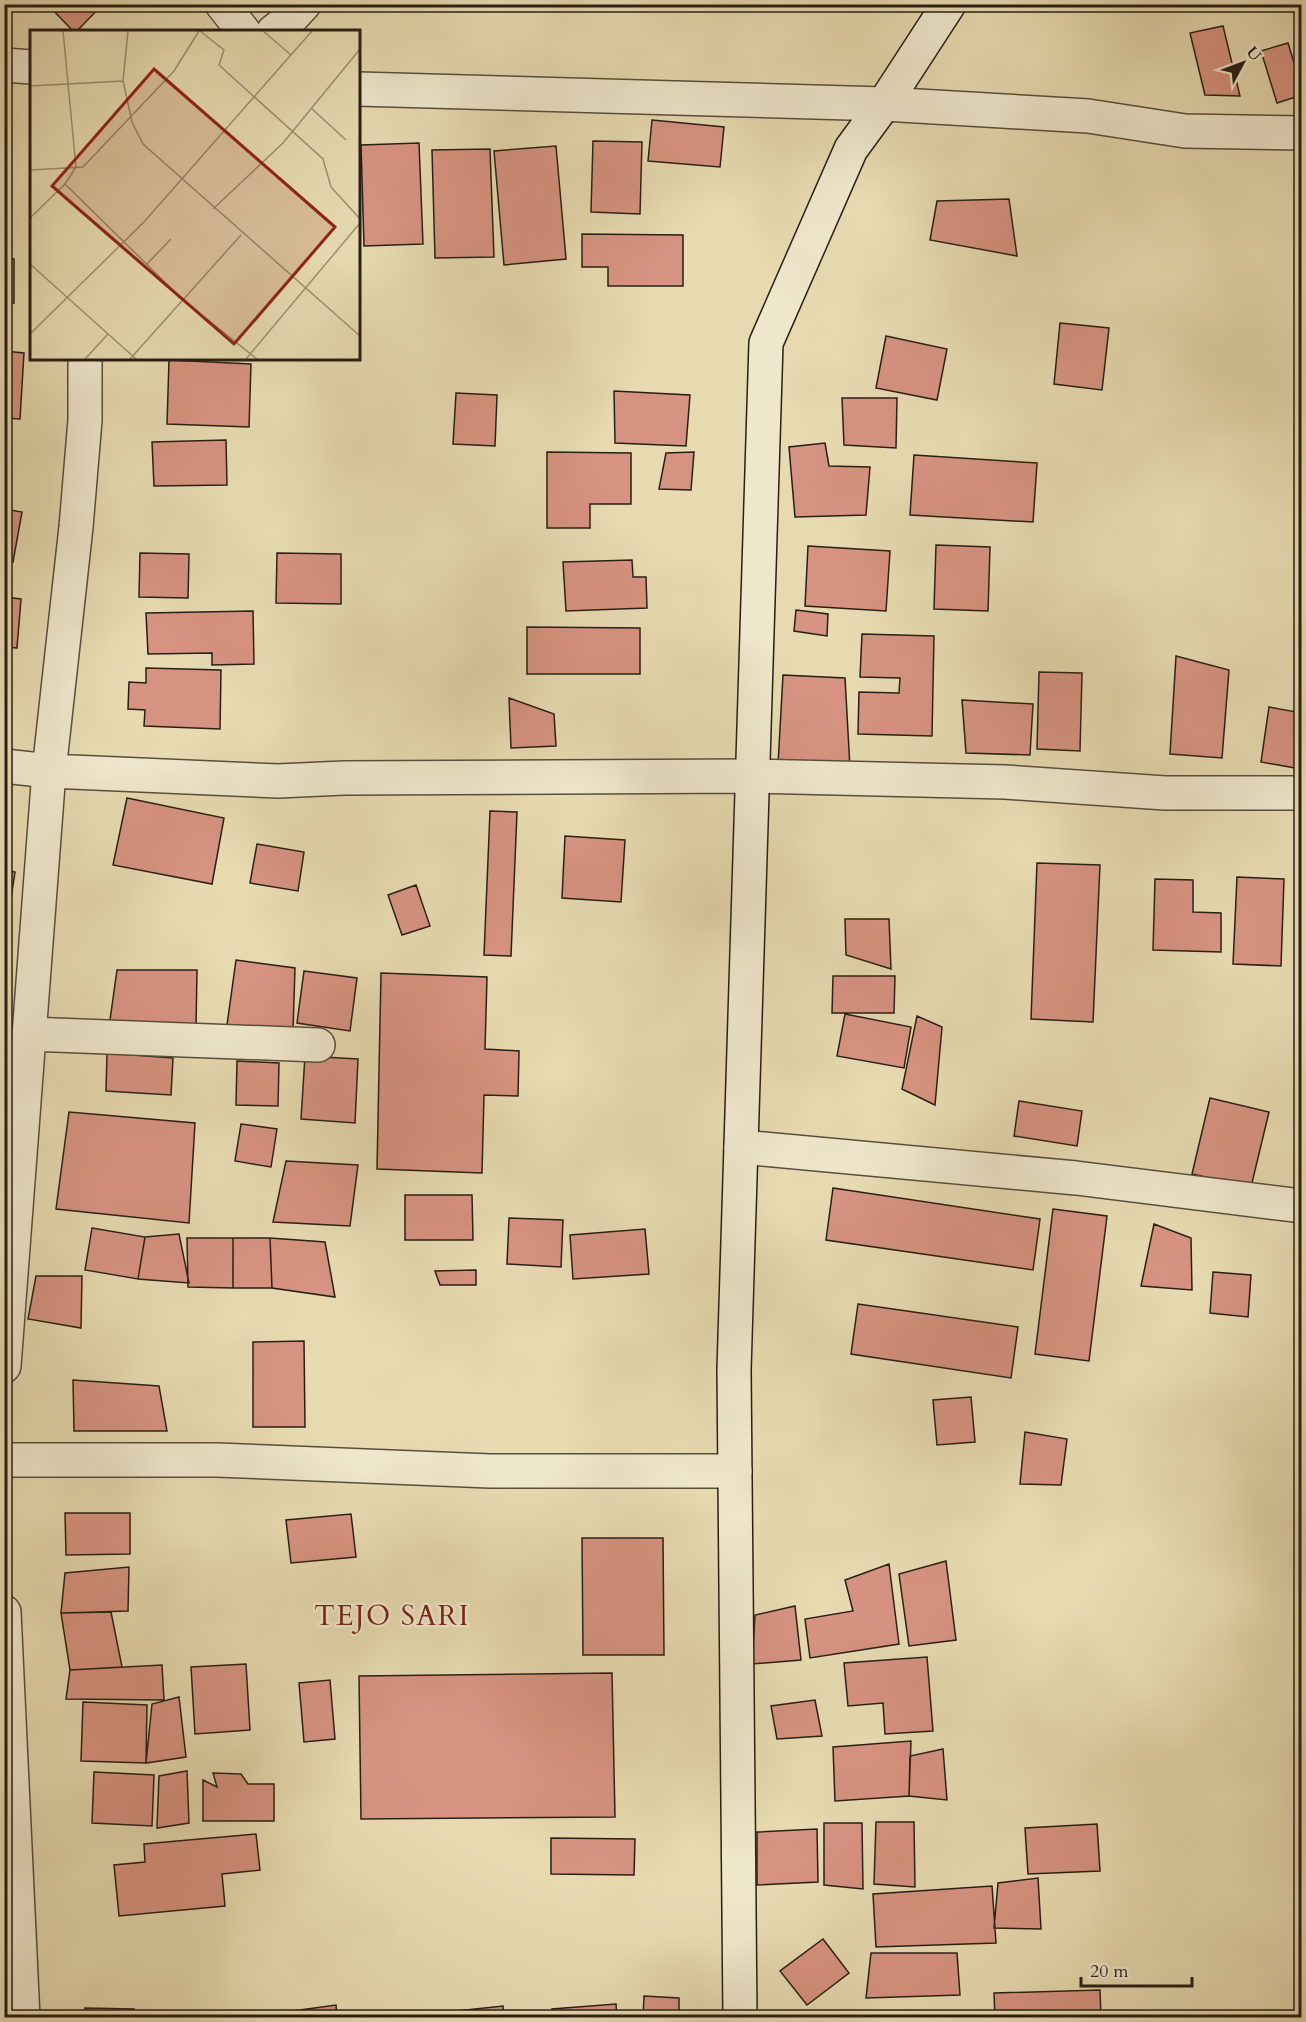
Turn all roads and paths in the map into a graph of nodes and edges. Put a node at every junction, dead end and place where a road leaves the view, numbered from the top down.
1 (222, 4) edge
2 (304, 4) edge
3 (949, 4) edge
4 (242, 30) edge
5 (276, 30) edge
6 (4, 65) edge
7 (30, 67) edge
8 (360, 88) edge
9 (884, 104) junction
10 (1302, 133) edge
11 (85, 360) edge
12 (4, 766) edge
13 (49, 771) junction
14 (751, 776) junction
15 (1302, 793) edge
16 (29, 1034) junction
17 (318, 1045) dead end
18 (741, 1147) junction
19 (1302, 1206) edge
20 (4, 1366) edge
21 (4, 1460) edge
22 (735, 1471) junction
23 (4, 1612) edge
24 (23, 2018) edge
25 (740, 2018) edge

1 - 4 street
2 - 5 street
3 - 9 street
6 - 7 street
8 - 9 street
9 - 10 street
9 - 14 street
11 - 13 street
12 - 13 street
13 - 14 street
13 - 16 street
14 - 15 street
14 - 18 street
16 - 17 street
16 - 20 street
18 - 19 street
18 - 22 street
21 - 22 street
22 - 25 street
23 - 24 street

